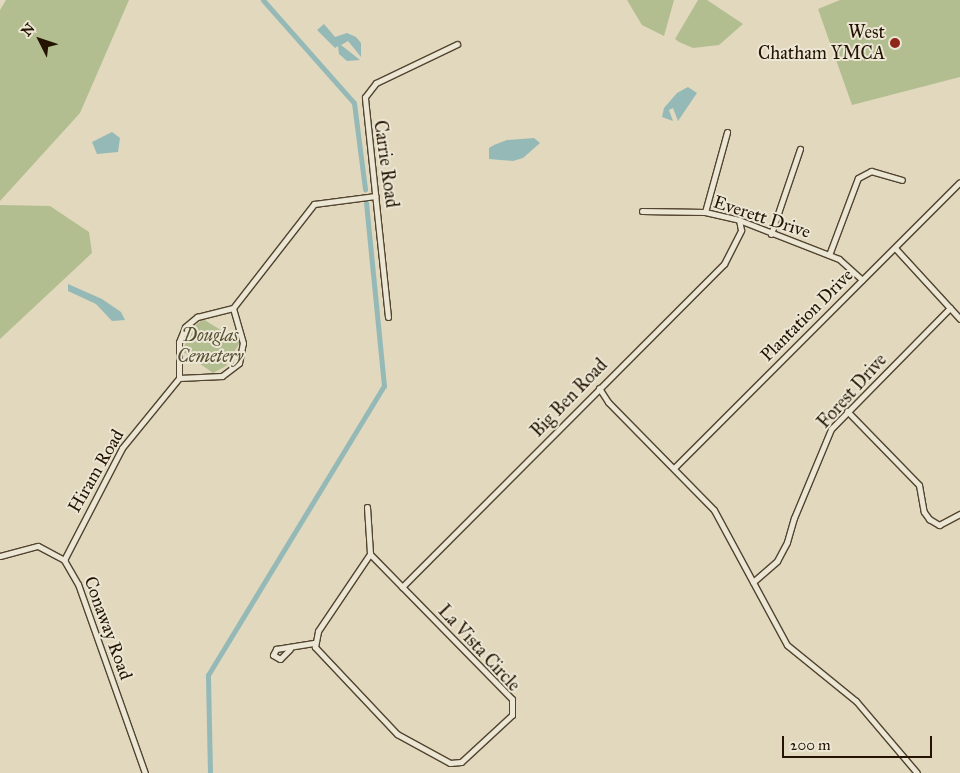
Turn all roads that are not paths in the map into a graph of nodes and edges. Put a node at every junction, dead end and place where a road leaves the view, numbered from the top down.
1 (457, 44) dead end
2 (727, 132) dead end
3 (800, 149) dead end
4 (902, 180) dead end
5 (960, 182) edge
6 (374, 196) junction
7 (642, 211) dead end
8 (705, 212) junction
9 (739, 220) junction
10 (771, 234) junction
11 (896, 248) junction
12 (829, 255) junction
13 (862, 280) junction
14 (232, 308) junction
15 (950, 308) junction
16 (388, 316) dead end
17 (960, 319) edge
18 (179, 378) junction
19 (599, 388) junction
20 (847, 411) junction
21 (674, 468) junction
22 (367, 507) dead end
23 (960, 514) edge
24 (370, 554) junction
25 (0, 556) edge
26 (64, 560) junction
27 (753, 582) junction
28 (402, 587) junction
29 (314, 643) junction
30 (290, 649) dead end
31 (145, 773) edge
32 (917, 773) edge

1 - 6 street, Carrie Road
2 - 8 street
3 - 10 street
4 - 12 street
5 - 11 street, Plantation Drive
6 - 14 street
6 - 16 street, Carrie Road
7 - 8 street, Everett Drive
8 - 9 street, Everett Drive
9 - 10 street, Everett Drive
9 - 19 street, Big Ben Road
10 - 12 street, Everett Drive
11 - 13 street, Plantation Drive
11 - 15 street
12 - 13 street, Everett Drive
13 - 21 street, Plantation Drive
14 - 18 street
14 - 18 street
15 - 17 street
15 - 20 street, Forest Drive
18 - 26 street, Hiram Road
19 - 21 street
19 - 28 street, Big Ben Road
20 - 23 street
20 - 27 street, Forest Drive
21 - 27 street
22 - 24 street
24 - 28 street, La Vista Circle
24 - 29 street
25 - 26 street, Conaway Road
26 - 31 street, Conaway Road
27 - 32 street
28 - 29 street, La Vista Circle
29 - 30 street

